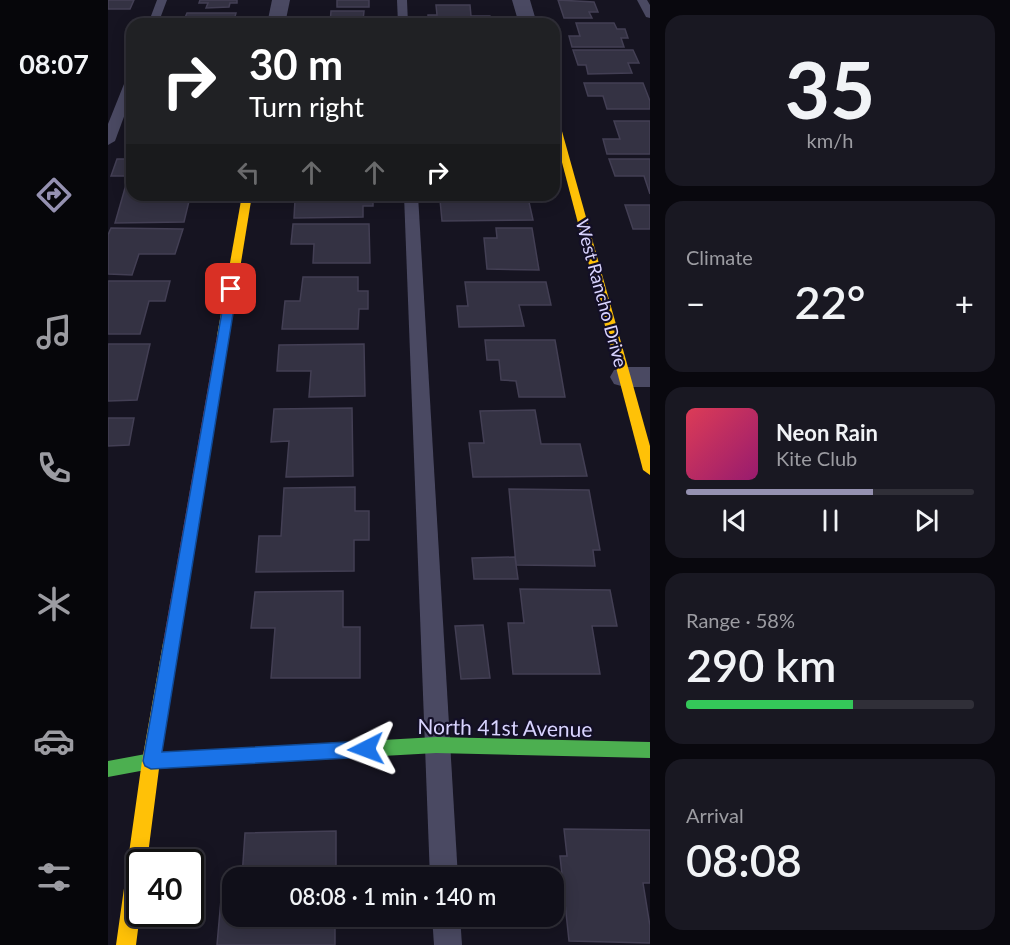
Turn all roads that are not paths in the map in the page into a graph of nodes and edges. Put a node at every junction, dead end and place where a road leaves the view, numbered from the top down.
1 (162, 0) edge
2 (280, 0) edge
3 (402, 0) edge
4 (521, 0) edge
5 (642, 0) edge
6 (650, 15) edge
7 (155, 18) edge
8 (277, 18) edge
9 (403, 18) edge
10 (526, 18) edge
11 (126, 94) edge
12 (560, 136) edge
13 (108, 141) edge
14 (247, 201) edge
15 (411, 201) edge
16 (638, 377) edge
17 (650, 470) edge
18 (436, 745) junction
19 (650, 750) edge
20 (151, 761) junction
21 (108, 769) edge
22 (443, 867) edge
23 (447, 927) edge
24 (126, 945) edge
25 (448, 945) edge

1 - 7 lane
2 - 8 street
3 - 9 lane
4 - 10 street
5 - 6 lane
11 - 13 lane
12 - 16 street, West Rancho Drive
14 - 20 street
15 - 18 lane
16 - 17 street, West Rancho Drive
18 - 19 street, North 41st Avenue
18 - 20 street, North 41st Avenue
18 - 22 lane
20 - 21 street, North 41st Avenue
20 - 24 street
23 - 25 lane

